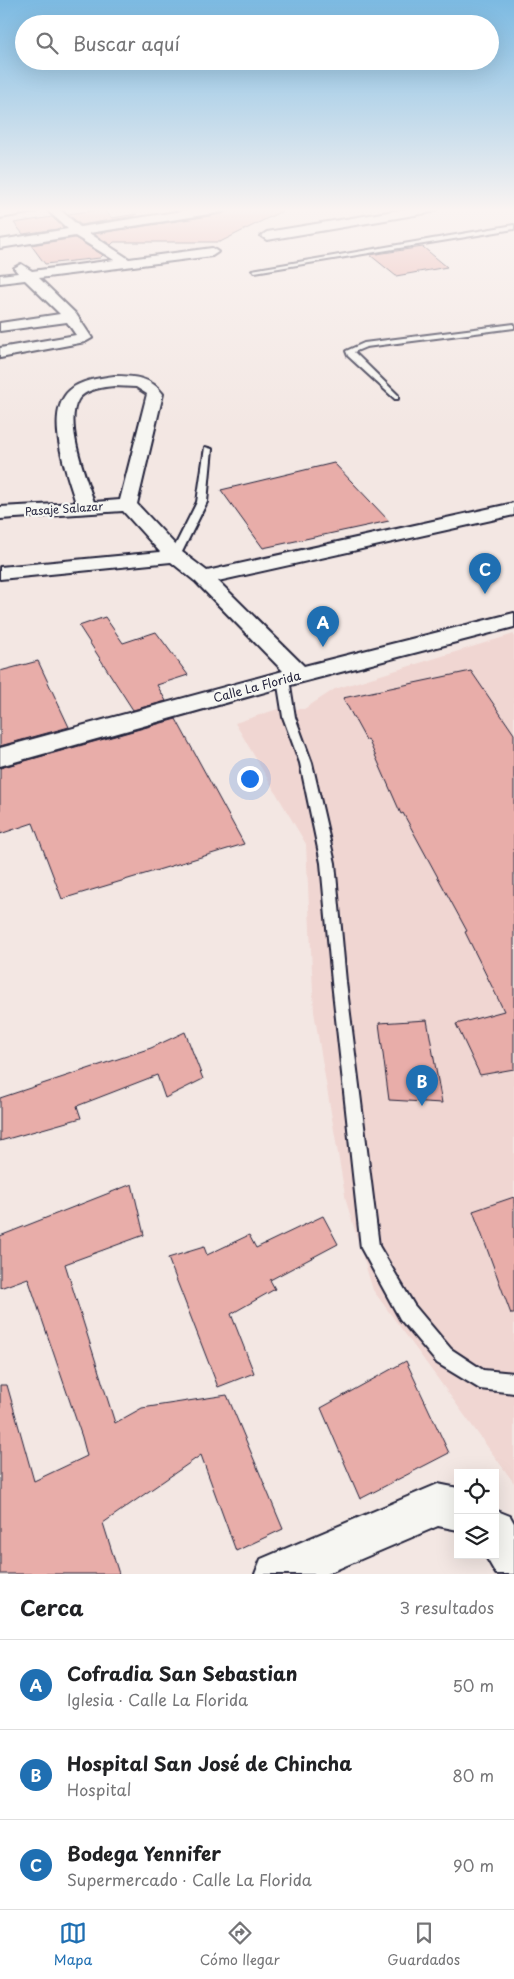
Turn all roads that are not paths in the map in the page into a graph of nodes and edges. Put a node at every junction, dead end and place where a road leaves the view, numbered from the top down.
1 (36, 281) edge
2 (71, 317) junction
3 (514, 326) edge
4 (0, 327) edge
5 (0, 353) edge
6 (395, 397) dead end
7 (208, 449) dead end
8 (128, 505) junction
9 (87, 507) junction
10 (514, 509) edge
11 (0, 513) edge
12 (175, 556) junction
13 (0, 572) edge
14 (203, 578) junction
15 (514, 620) edge
16 (291, 677) junction
17 (0, 757) edge
18 (514, 1384) edge
19 (454, 1508) edge
20 (499, 1538) edge
21 (514, 1564) edge
22 (276, 1574) edge

1 - 2 street
2 - 4 street
2 - 5 street
3 - 6 lane
7 - 12 lane
8 - 9 street, Pasaje Salazar
8 - 9 street
8 - 12 street
9 - 11 street, Pasaje Salazar
10 - 14 street
12 - 13 street
12 - 14 street
14 - 16 street
15 - 16 street, Calle La Florida
16 - 17 street, Calle La Florida
16 - 18 lane
19 - 22 street
20 - 21 street

